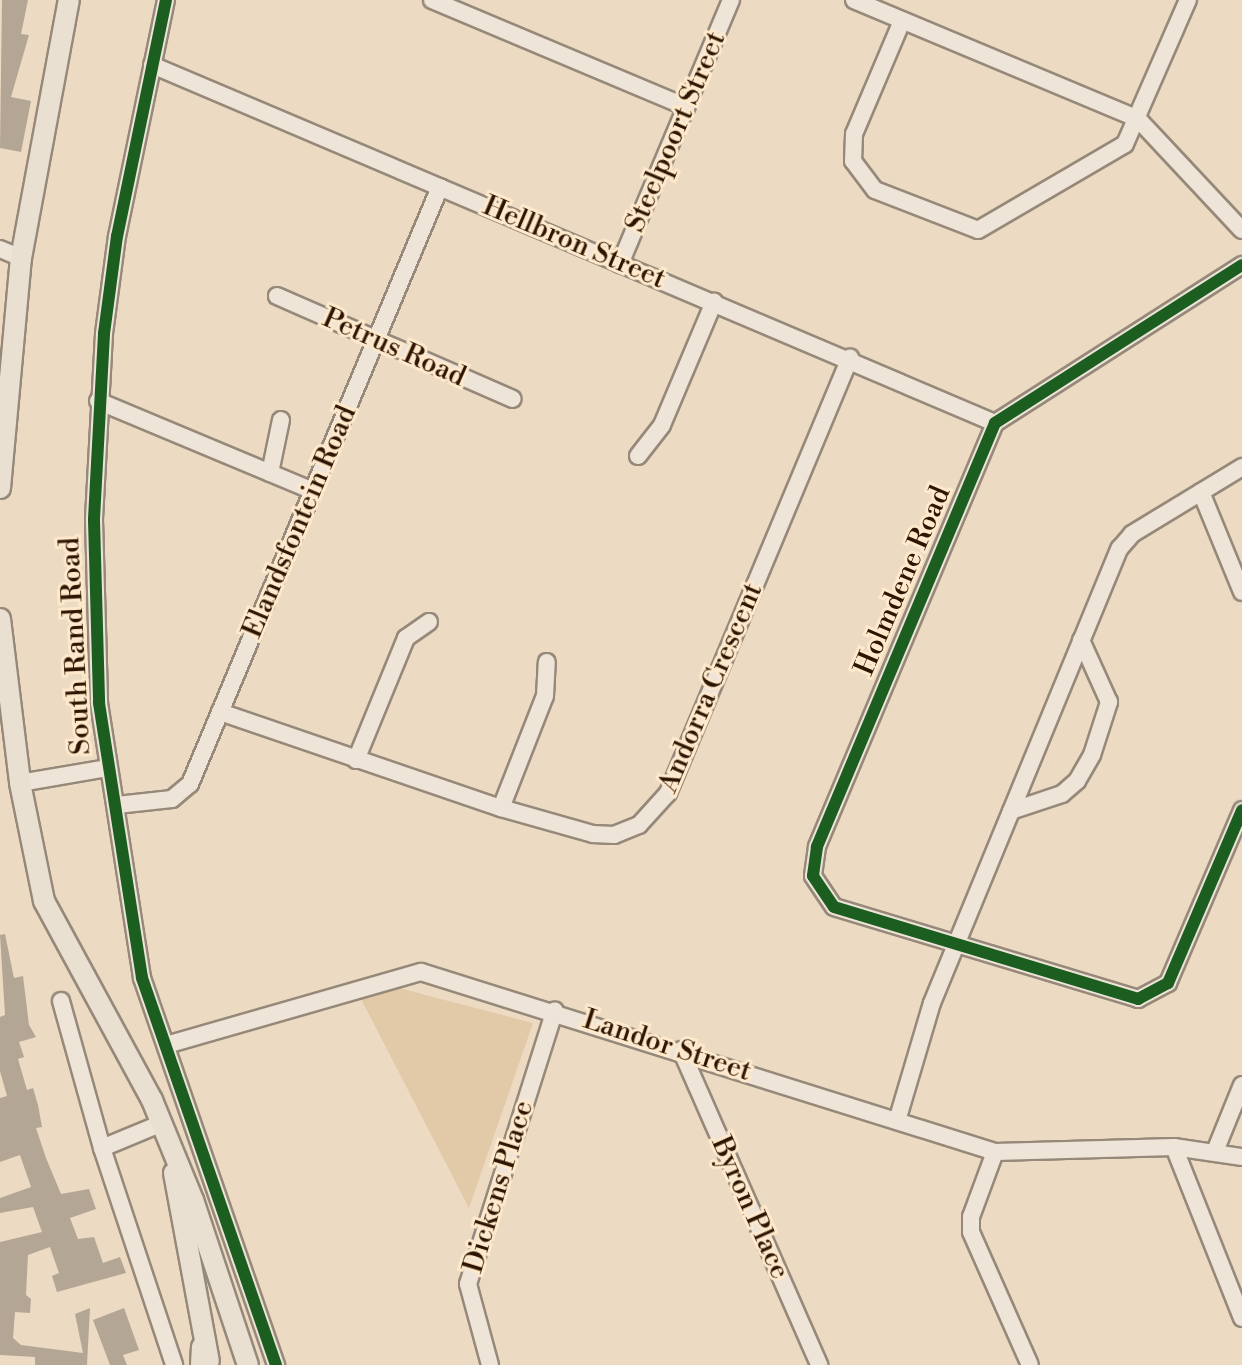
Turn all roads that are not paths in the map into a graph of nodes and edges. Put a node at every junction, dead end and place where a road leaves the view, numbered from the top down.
1 (69, 0) edge
2 (166, 0) edge
3 (432, 0) edge
4 (731, 0) edge
5 (854, 0) edge
6 (1188, 0) edge
7 (902, 21) junction
8 (152, 65) junction
9 (686, 107) junction
10 (1138, 119) junction
11 (440, 187) junction
12 (1242, 230) edge
13 (0, 249) edge
14 (21, 258) junction
15 (620, 264) junction
16 (1242, 265) edge
17 (277, 296) dead end
18 (714, 302) junction
19 (375, 341) junction
20 (850, 358) junction
21 (513, 399) dead end
22 (98, 401) junction
23 (281, 420) dead end
24 (995, 423) junction
25 (638, 456) dead end
26 (1242, 467) edge
27 (270, 473) junction
28 (0, 488) edge
29 (313, 491) junction
30 (1201, 492) junction
31 (1242, 592) edge
32 (0, 619) edge
33 (429, 622) dead end
34 (1081, 640) junction
35 (547, 662) dead end
36 (5, 711) edge
37 (220, 712) junction
38 (356, 760) junction
39 (107, 768) junction
40 (20, 783) junction
41 (117, 805) junction
42 (501, 808) junction
43 (1242, 810) edge
44 (1011, 811) junction
45 (956, 944) junction
46 (61, 1001) dead end
47 (555, 1010) junction
48 (166, 1045) junction
49 (681, 1050) junction
50 (1242, 1085) edge
51 (897, 1121) junction
52 (162, 1123) junction
53 (170, 1145) junction
54 (1174, 1147) junction
55 (102, 1148) junction
56 (1216, 1149) junction
57 (995, 1152) junction
58 (1242, 1157) edge
59 (1242, 1318) edge
60 (206, 1359) edge
61 (174, 1365) edge
62 (248, 1365) edge
63 (276, 1365) edge
64 (490, 1365) edge
65 (819, 1365) edge
66 (1030, 1365) edge

1 - 14 main road
2 - 8 street, South Rand Road
3 - 9 street
4 - 9 street, Steelpoort Street
5 - 7 street
6 - 10 street
7 - 10 street
7 - 10 street
8 - 11 street, Hellbron Street
8 - 22 street, South Rand Road
9 - 15 street, Steelpoort Street
10 - 12 street
11 - 15 street, Hellbron Street
11 - 19 street, Elandsfontein Road
13 - 14 street
14 - 28 main road
15 - 18 street, Hellbron Street
16 - 24 street
17 - 19 street, Petrus Road
18 - 20 street, Hellbron Street
18 - 25 street
19 - 21 street, Petrus Road
19 - 29 street, Elandsfontein Road
20 - 24 street, Hellbron Street
20 - 42 street, Andorra Crescent
22 - 27 street
22 - 39 street, South Rand Road
23 - 27 street
24 - 45 street, Holmdene Road
26 - 30 street
27 - 29 street
29 - 37 street, Elandsfontein Road
30 - 31 street
30 - 34 street
32 - 36 main road
33 - 38 street
34 - 44 street
34 - 44 street
35 - 42 street
36 - 40 main road
37 - 38 street, Andorra Crescent
37 - 41 street, Elandsfontein Road
38 - 42 street, Andorra Crescent
39 - 40 street
39 - 41 street, South Rand Road
40 - 52 main road
41 - 48 street, South Rand Road
43 - 45 street, Holmdene Road
44 - 45 street
45 - 51 street
46 - 55 street
47 - 48 street, Landor Street
47 - 49 street, Landor Street
47 - 64 street, Dickens Place
48 - 63 street, South Rand Road
49 - 51 street, Landor Street
49 - 65 street, Byron Place
50 - 56 street
51 - 57 street, Landor Street
52 - 53 main road
52 - 55 street
53 - 60 main road
53 - 62 main road
54 - 56 street, Landor Street
54 - 57 street, Landor Street
54 - 59 street
55 - 61 street
56 - 58 street, Landor Street
57 - 66 street

